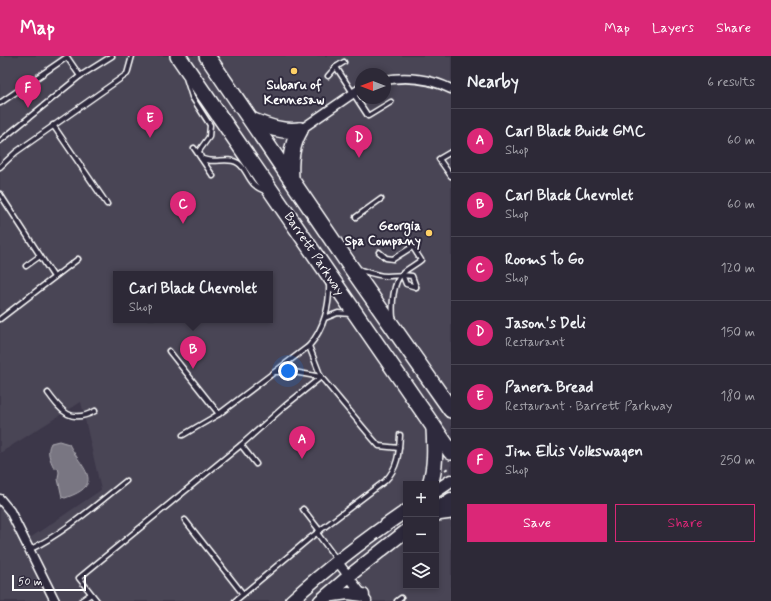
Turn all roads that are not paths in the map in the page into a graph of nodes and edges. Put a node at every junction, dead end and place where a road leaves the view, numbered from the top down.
1 (112, 56) edge
2 (132, 56) edge
3 (207, 56) edge
4 (179, 60) edge
5 (344, 62) dead end
6 (336, 67) junction
7 (80, 76) junction
8 (328, 76) dead end
9 (391, 80) edge
10 (451, 89) edge
11 (353, 93) junction
12 (355, 96) edge
13 (0, 103) edge
14 (360, 104) edge
15 (388, 104) edge
16 (251, 120) junction
17 (53, 125) junction
18 (300, 130) junction
19 (0, 141) edge
20 (194, 148) dead end
21 (451, 152) edge
22 (201, 158) junction
23 (0, 167) edge
24 (213, 176) dead end
25 (451, 176) edge
26 (292, 180) junction
27 (272, 192) junction
28 (0, 194) edge
29 (381, 199) dead end
30 (107, 204) dead end
31 (356, 217) dead end
32 (409, 241) dead end
33 (412, 247) junction
34 (379, 252) dead end
35 (40, 256) junction
36 (78, 259) dead end
37 (26, 266) dead end
38 (350, 266) junction
39 (402, 274) junction
40 (328, 276) junction
41 (54, 277) junction
42 (357, 316) junction
43 (324, 318) junction
44 (0, 319) edge
45 (395, 329) junction
46 (309, 346) junction
47 (169, 351) dead end
48 (276, 372) junction
49 (321, 377) junction
50 (48, 393) dead end
51 (451, 410) edge
52 (94, 411) dead end
53 (219, 414) junction
54 (434, 428) junction
55 (184, 435) dead end
56 (400, 435) dead end
57 (241, 445) junction
58 (399, 448) junction
59 (451, 452) edge
60 (256, 464) dead end
61 (126, 481) dead end
62 (431, 481) edge
63 (451, 481) edge
64 (439, 488) edge
65 (0, 499) edge
66 (451, 499) edge
67 (439, 507) edge
68 (303, 509) dead end
69 (451, 511) edge
70 (403, 513) edge
71 (439, 513) edge
72 (185, 520) dead end
73 (319, 532) junction
74 (403, 533) edge
75 (29, 550) junction
76 (337, 561) junction
77 (349, 576) junction
78 (91, 594) junction
79 (243, 594) junction
80 (365, 598) edge
81 (323, 599) edge
82 (55, 601) edge
83 (81, 601) edge
84 (97, 601) edge
85 (235, 601) edge
86 (290, 601) edge

1 - 7 lane
2 - 17 lane
3 - 16 highway, Barrett Parkway
4 - 22 lane
4 - 27 highway, Barrett Parkway
5 - 6 lane
6 - 8 lane
6 - 11 lane
7 - 13 lane
7 - 19 lane
9 - 10 street
11 - 12 lane
11 - 18 street
14 - 15 lane
16 - 18 highway
16 - 26 highway, Barrett Parkway
17 - 23 lane
17 - 30 lane
18 - 26 highway
20 - 22 lane
21 - 25 lane
22 - 24 lane
22 - 27 lane
26 - 38 highway, Barrett Parkway
27 - 40 highway, Barrett Parkway
28 - 35 lane
29 - 31 lane
32 - 33 lane
33 - 34 lane
33 - 39 lane
35 - 37 lane
35 - 41 lane
36 - 41 lane
38 - 39 lane
38 - 45 highway, Barrett Parkway
39 - 45 lane
40 - 42 highway, Barrett Parkway
40 - 43 lane
41 - 44 lane
42 - 43 lane
42 - 54 highway, Barrett Parkway
43 - 46 lane
45 - 51 highway, Barrett Parkway
46 - 48 lane
46 - 49 lane
47 - 53 lane
48 - 49 lane
48 - 53 lane
49 - 57 lane
49 - 58 lane
50 - 52 lane
53 - 55 lane
54 - 59 highway, Barrett Parkway
54 - 62 highway
56 - 58 lane
57 - 60 lane
57 - 78 lane
58 - 73 lane
61 - 75 lane
63 - 64 street
65 - 75 street
66 - 67 street
68 - 73 lane
69 - 71 highway
70 - 76 street
72 - 79 lane
73 - 76 lane
73 - 79 lane
74 - 77 street
75 - 82 street
76 - 77 street
76 - 86 street
77 - 80 street
77 - 81 street
78 - 83 lane
78 - 84 lane
79 - 85 lane
80 - 81 street

